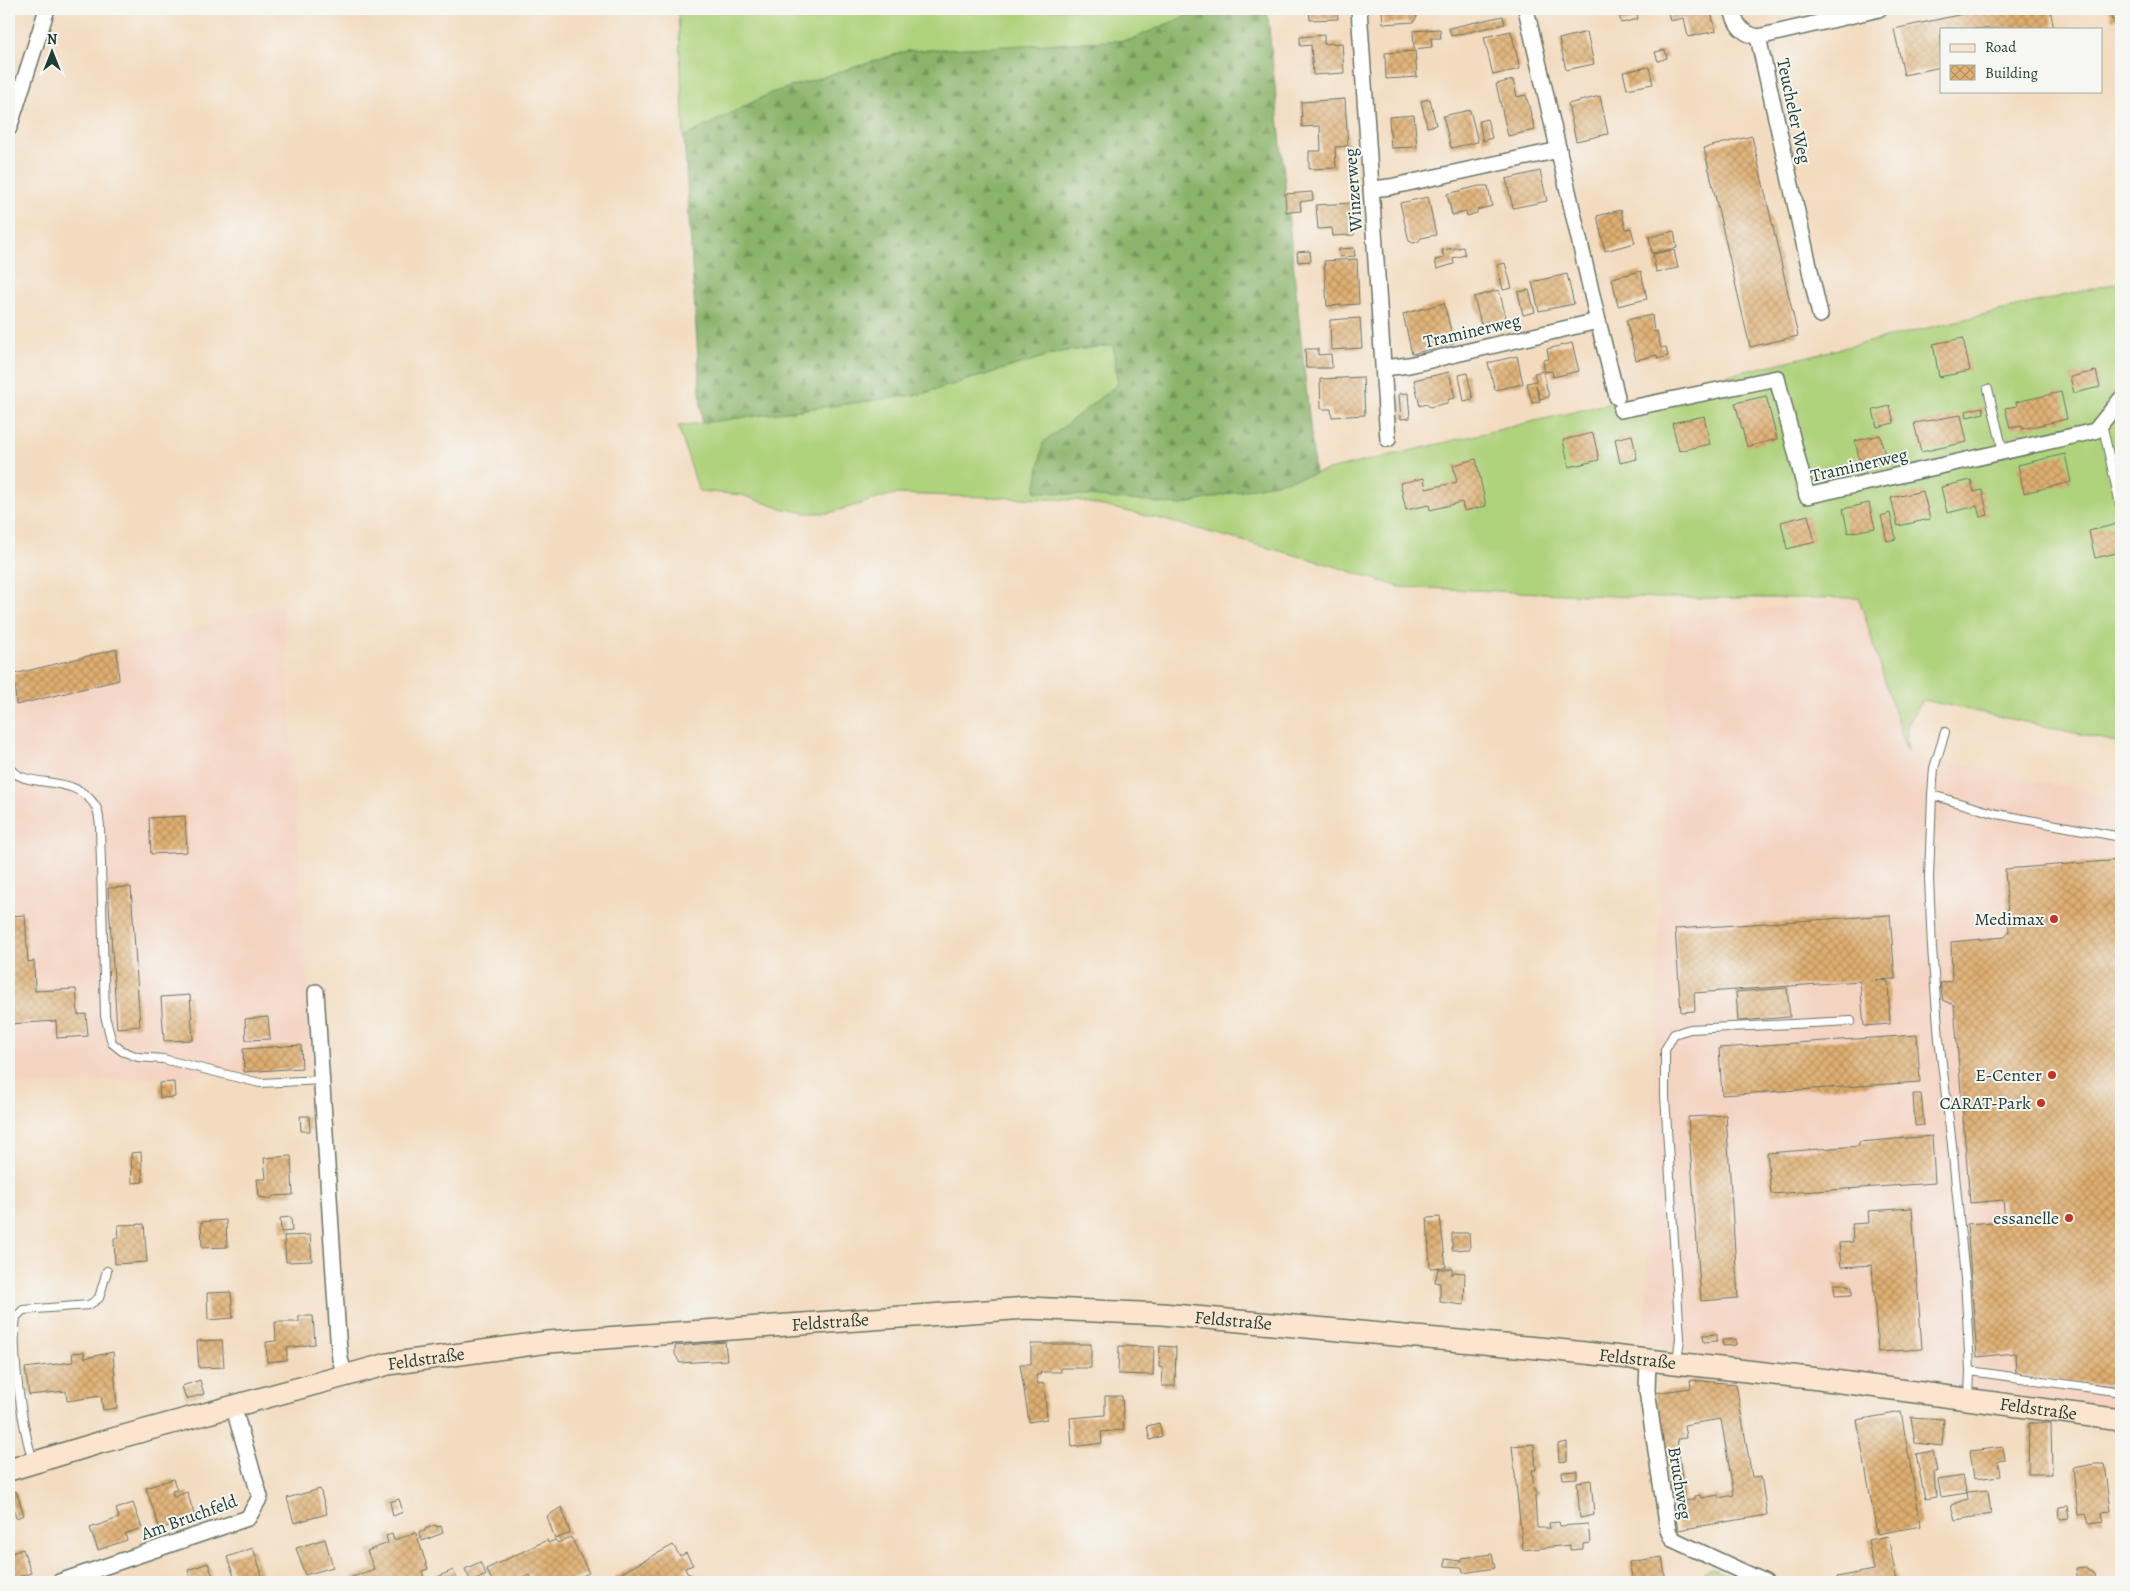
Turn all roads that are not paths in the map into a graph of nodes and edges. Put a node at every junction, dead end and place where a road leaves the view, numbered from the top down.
1 (47, 9) edge
2 (1360, 9) edge
3 (1526, 9) edge
4 (1732, 9) edge
5 (1879, 9) edge
6 (1758, 36) junction
7 (9, 128) edge
8 (1559, 150) junction
9 (1372, 189) junction
10 (1820, 315) dead end
11 (1598, 321) junction
12 (1384, 368) junction
13 (1988, 389) dead end
14 (2121, 399) edge
15 (2102, 423) junction
16 (1388, 439) dead end
17 (2003, 452) junction
18 (2120, 505) dead end
19 (1945, 732) dead end
20 (9, 767) edge
21 (1932, 795) junction
22 (2121, 837) edge
23 (316, 992) dead end
24 (1851, 1021) dead end
25 (323, 1080) junction
26 (106, 1271) dead end
27 (1648, 1360) junction
28 (1677, 1363) junction
29 (1970, 1371) junction
30 (345, 1374) junction
31 (2121, 1392) edge
32 (1968, 1399) junction
33 (233, 1406) junction
34 (2121, 1420) edge
35 (33, 1462) junction
36 (9, 1470) edge
37 (59, 1582) edge
38 (1765, 1582) edge

1 - 7 street
2 - 9 street, Winzerweg
3 - 8 street, Traminerweg
4 - 6 street
5 - 6 street
6 - 10 street, Teucheler Weg
8 - 9 street
8 - 11 street, Traminerweg
9 - 12 street, Winzerweg
11 - 12 street, Traminerweg
11 - 17 street, Traminerweg
12 - 16 street, Winzerweg
13 - 17 lane
14 - 15 street, Traminerweg
15 - 17 street, Traminerweg
15 - 18 lane
19 - 21 lane
20 - 25 lane
21 - 22 lane
21 - 29 lane
23 - 25 street
24 - 28 lane
25 - 30 street
26 - 35 lane
27 - 28 street, Feldstraße
27 - 30 street, Feldstraße
27 - 38 street, Bruchweg
28 - 32 street, Feldstraße
29 - 31 lane
29 - 32 lane
30 - 33 street, Feldstraße
32 - 34 street, Feldstraße
33 - 35 street, Feldstraße
33 - 37 street, Am Bruchfeld
35 - 36 street, Feldstraße

